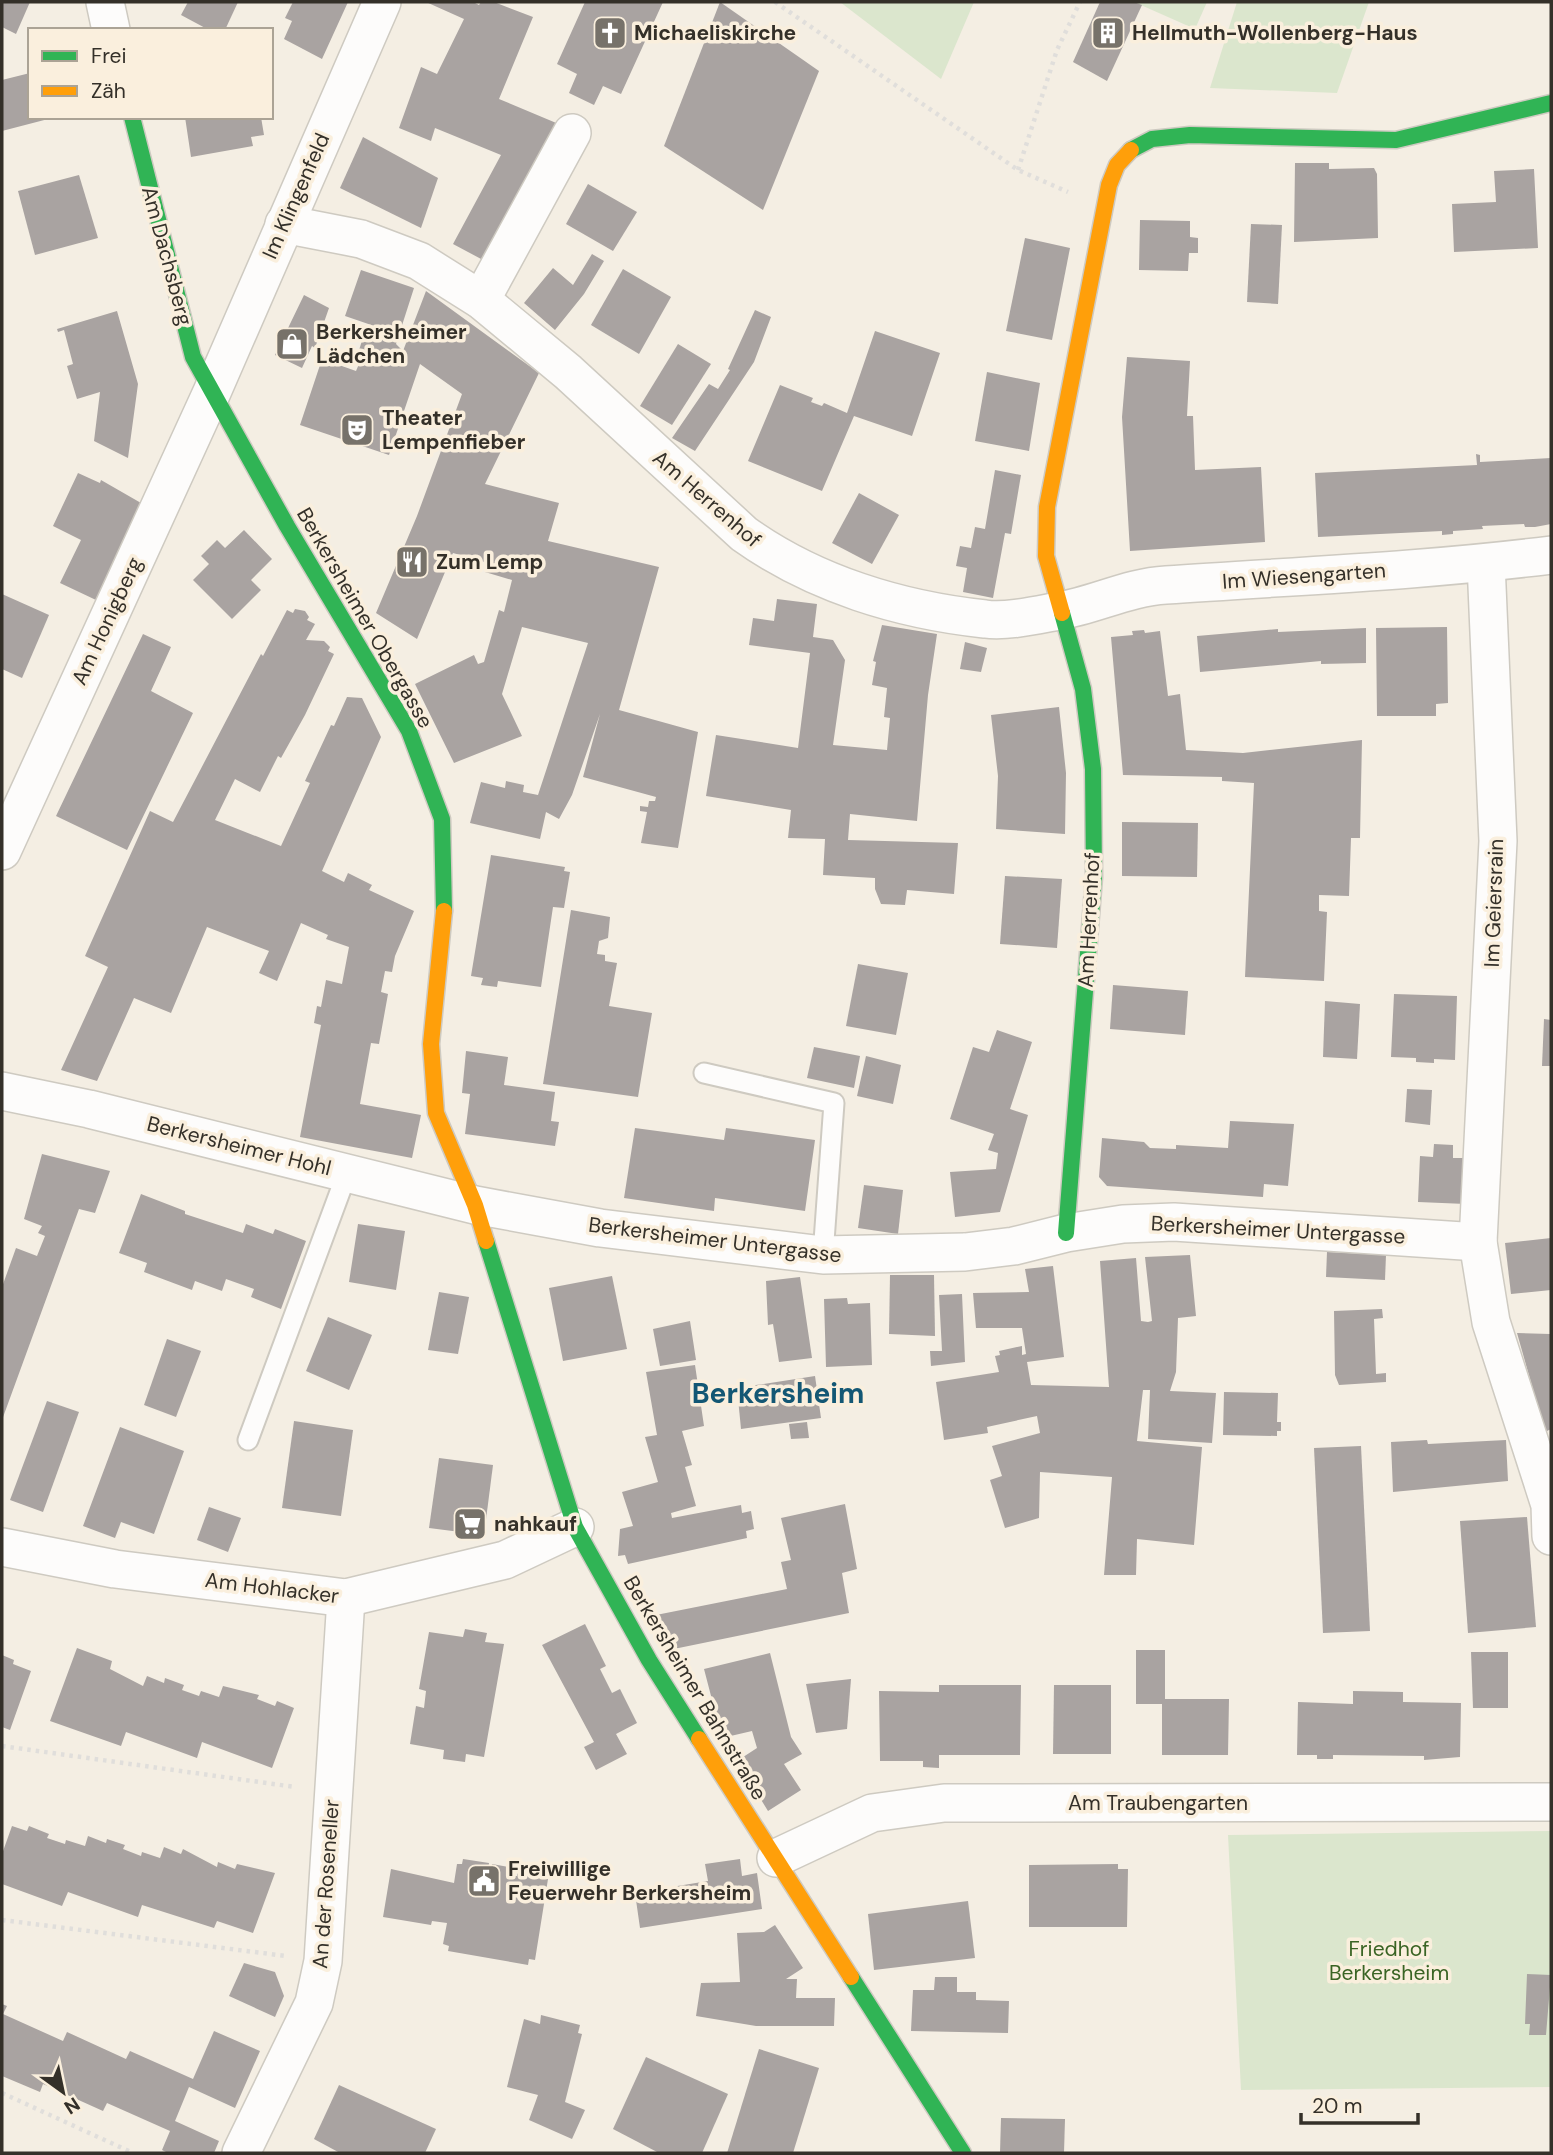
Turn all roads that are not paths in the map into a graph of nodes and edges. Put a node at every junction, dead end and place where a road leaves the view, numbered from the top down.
1 (105, 2) edge
2 (382, 2) edge
3 (111, 28) edge
4 (1551, 103) edge
5 (133, 119) edge
6 (572, 133) dead end
7 (284, 224) junction
8 (481, 300) junction
9 (212, 392) junction
10 (1551, 555) edge
11 (1486, 563) junction
12 (1060, 611) junction
13 (2, 851) edge
14 (704, 1073) dead end
15 (2, 1091) edge
16 (346, 1173) junction
17 (475, 1205) junction
18 (1066, 1233) junction
19 (1478, 1242) junction
20 (823, 1255) junction
21 (248, 1440) dead end
22 (1551, 1515) edge
23 (575, 1527) junction
24 (2, 1547) edge
25 (346, 1598) junction
26 (1551, 1802) edge
27 (776, 1858) junction
28 (241, 2153) edge
29 (964, 2153) edge

1 - 3 street
2 - 7 street, Im Klingenfeld
4 - 12 street, Am Herrenhof
5 - 9 street, Am Dachsberg
6 - 8 street
7 - 8 street, Am Herrenhof
7 - 9 street, Im Klingenfeld
8 - 12 street, Am Herrenhof
9 - 13 street, Am Honigberg
9 - 17 street, Berkersheimer Obergasse
10 - 11 street, Im Wiesengarten
11 - 12 street, Im Wiesengarten
11 - 19 street, Im Geiersrain
12 - 18 street, Am Herrenhof
14 - 20 lane
15 - 16 street, Berkersheimer Hohl
16 - 17 street, Berkersheimer Hohl
16 - 21 lane
17 - 20 street, Berkersheimer Untergasse
17 - 23 street, Berkersheimer Bahnstraße
18 - 19 street, Berkersheimer Untergasse
18 - 20 street, Berkersheimer Untergasse
19 - 22 street
23 - 25 street, Am Hohlacker
23 - 27 street, Berkersheimer Bahnstraße
24 - 25 street, Am Hohlacker
25 - 28 street, An der Roseneller
26 - 27 street, Am Traubengarten
27 - 29 street, Berkersheimer Bahnstraße

